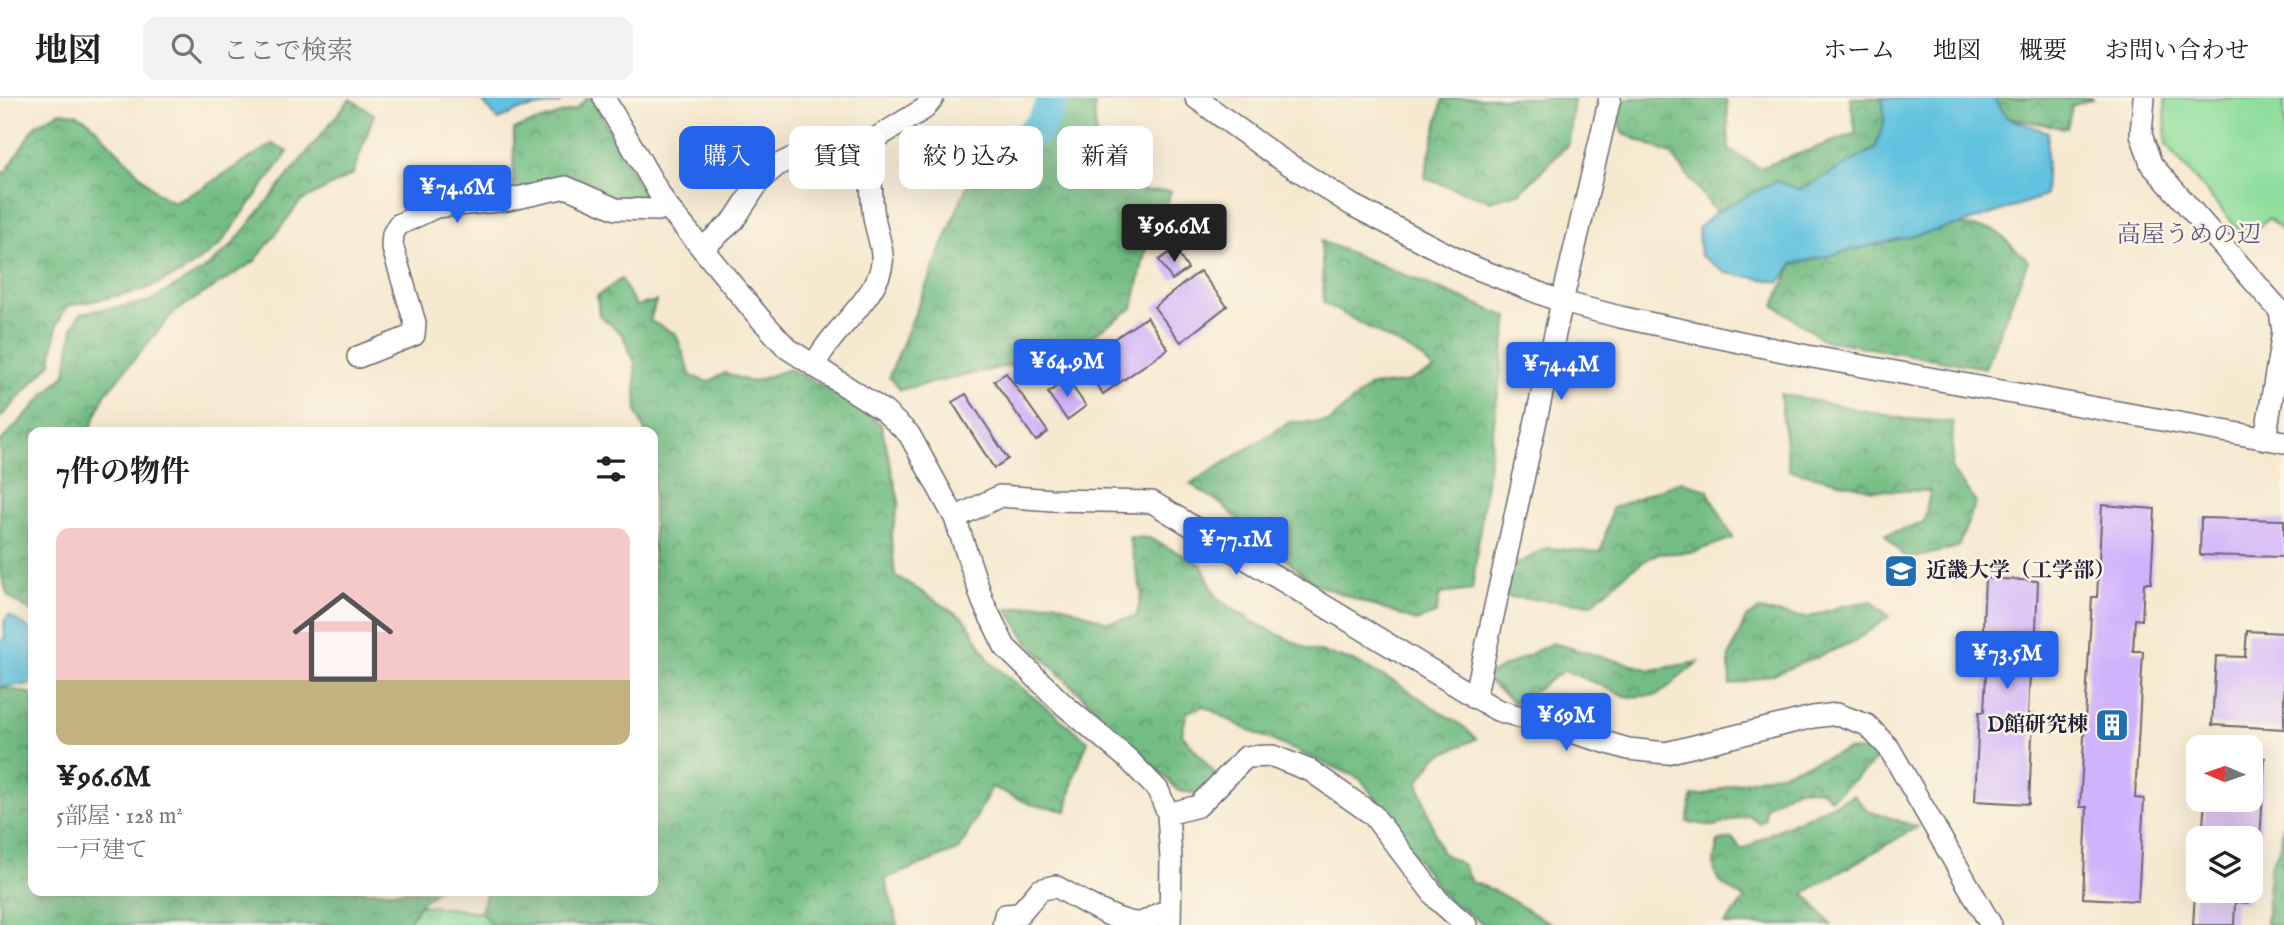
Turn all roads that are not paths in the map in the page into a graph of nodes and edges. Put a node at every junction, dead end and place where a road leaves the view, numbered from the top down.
1 (604, 98) edge
2 (933, 98) edge
3 (1196, 98) edge
4 (1610, 98) edge
5 (2144, 98) edge
6 (885, 133) edge
7 (789, 160) edge
8 (871, 189) edge
9 (667, 205) junction
10 (702, 249) junction
11 (1562, 302) junction
12 (358, 357) dead end
13 (814, 366) junction
14 (2275, 440) edge
15 (955, 517) junction
16 (1475, 698) junction
17 (1168, 814) junction
18 (1170, 918) edge
19 (1984, 923) edge
20 (1003, 925) edge
21 (1466, 925) edge

1 - 9 street
2 - 6 street
3 - 11 street
4 - 11 street
5 - 14 street
7 - 10 street
8 - 13 street
9 - 10 street
9 - 12 street
10 - 13 street
11 - 14 street
11 - 16 street
13 - 15 street
15 - 16 street
15 - 17 street
16 - 19 street
17 - 18 street
17 - 21 street
18 - 20 street

